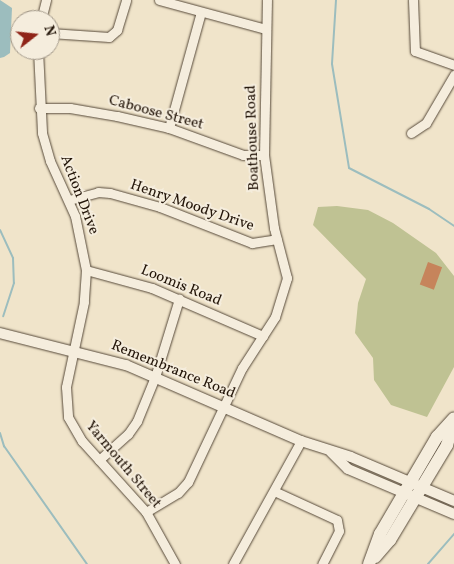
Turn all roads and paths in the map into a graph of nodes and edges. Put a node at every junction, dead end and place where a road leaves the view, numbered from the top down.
1 (126, 0) edge
2 (159, 0) edge
3 (267, 0) edge
4 (413, 0) edge
5 (201, 12) junction
6 (266, 29) junction
7 (60, 34) edge
8 (38, 60) edge
9 (454, 65) edge
10 (454, 75) edge
11 (39, 108) junction
12 (169, 128) junction
13 (411, 133) dead end
14 (264, 155) junction
15 (69, 200) junction
16 (276, 238) junction
17 (86, 270) junction
18 (179, 299) junction
19 (0, 333) edge
20 (263, 336) junction
21 (74, 350) junction
22 (155, 377) junction
23 (224, 407) junction
24 (454, 420) edge
25 (301, 441) junction
26 (99, 460) junction
27 (414, 489) junction
28 (274, 491) junction
29 (454, 501) edge
30 (146, 512) junction
31 (454, 514) edge
32 (175, 564) edge
33 (233, 564) edge
34 (322, 564) edge

1 - 7 street
2 - 5 street
3 - 6 street, Boathouse Road
4 - 9 street
5 - 6 street
5 - 12 street
6 - 14 street, Boathouse Road
8 - 11 street, Action Drive
10 - 13 street
11 - 12 street, Caboose Street
11 - 15 street, Action Drive
12 - 14 street, Caboose Street
14 - 16 street, Boathouse Road
15 - 16 street, Henry Moody Drive
15 - 17 street, Action Drive
16 - 20 street, Boathouse Road
17 - 18 street, Loomis Road
17 - 21 street, Action Drive
18 - 20 street, Loomis Road
18 - 22 street
19 - 21 street, Remembrance Road
20 - 23 street, Boathouse Road
21 - 22 street, Remembrance Road
21 - 26 street, Yarmouth Street
22 - 23 street, Remembrance Road
22 - 26 street
23 - 25 street, Remembrance Road
23 - 30 street, Boathouse Road
24 - 27 main road
25 - 27 street, Remembrance Road
25 - 28 street
26 - 30 street, Yarmouth Street
27 - 27 main road
27 - 29 street, Remembrance Road
27 - 31 street, Remembrance Road
28 - 33 street
28 - 34 street
30 - 32 street, Yarmouth Street

